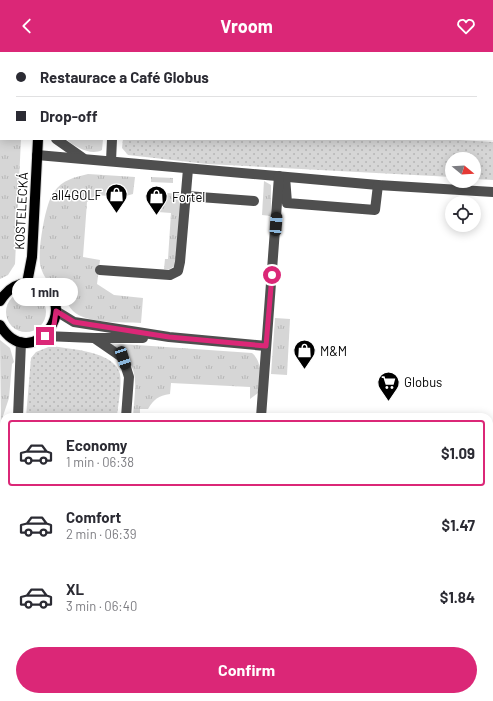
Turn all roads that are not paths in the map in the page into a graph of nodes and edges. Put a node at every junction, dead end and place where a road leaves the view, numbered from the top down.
1 (38, 140) edge
2 (57, 140) edge
3 (112, 140) edge
4 (37, 155) junction
5 (85, 159) junction
6 (111, 161) junction
7 (188, 169) junction
8 (282, 177) junction
9 (378, 185) junction
10 (493, 192) edge
11 (186, 196) junction
12 (254, 201) dead end
13 (100, 270) dead end
14 (27, 284) junction
15 (0, 300) edge
16 (56, 311) junction
17 (0, 325) edge
18 (45, 336) junction
19 (169, 337) junction
20 (94, 338) junction
21 (21, 342) junction
22 (266, 346) junction
23 (18, 413) edge
24 (126, 413) edge
25 (261, 413) edge

1 - 4 main road, KOSTELECKÁ
2 - 5 street
3 - 6 street
4 - 5 street
4 - 14 main road, KOSTELECKÁ
5 - 6 street
6 - 7 street
7 - 8 street
7 - 11 street
8 - 9 street
8 - 9 street
8 - 22 street
9 - 10 street
11 - 12 street
11 - 13 street
14 - 15 main road
14 - 16 main road
16 - 18 main road
16 - 19 street
17 - 21 main road
18 - 20 street
18 - 21 main road
19 - 20 street
19 - 22 street
20 - 24 street
21 - 23 street
22 - 25 street

